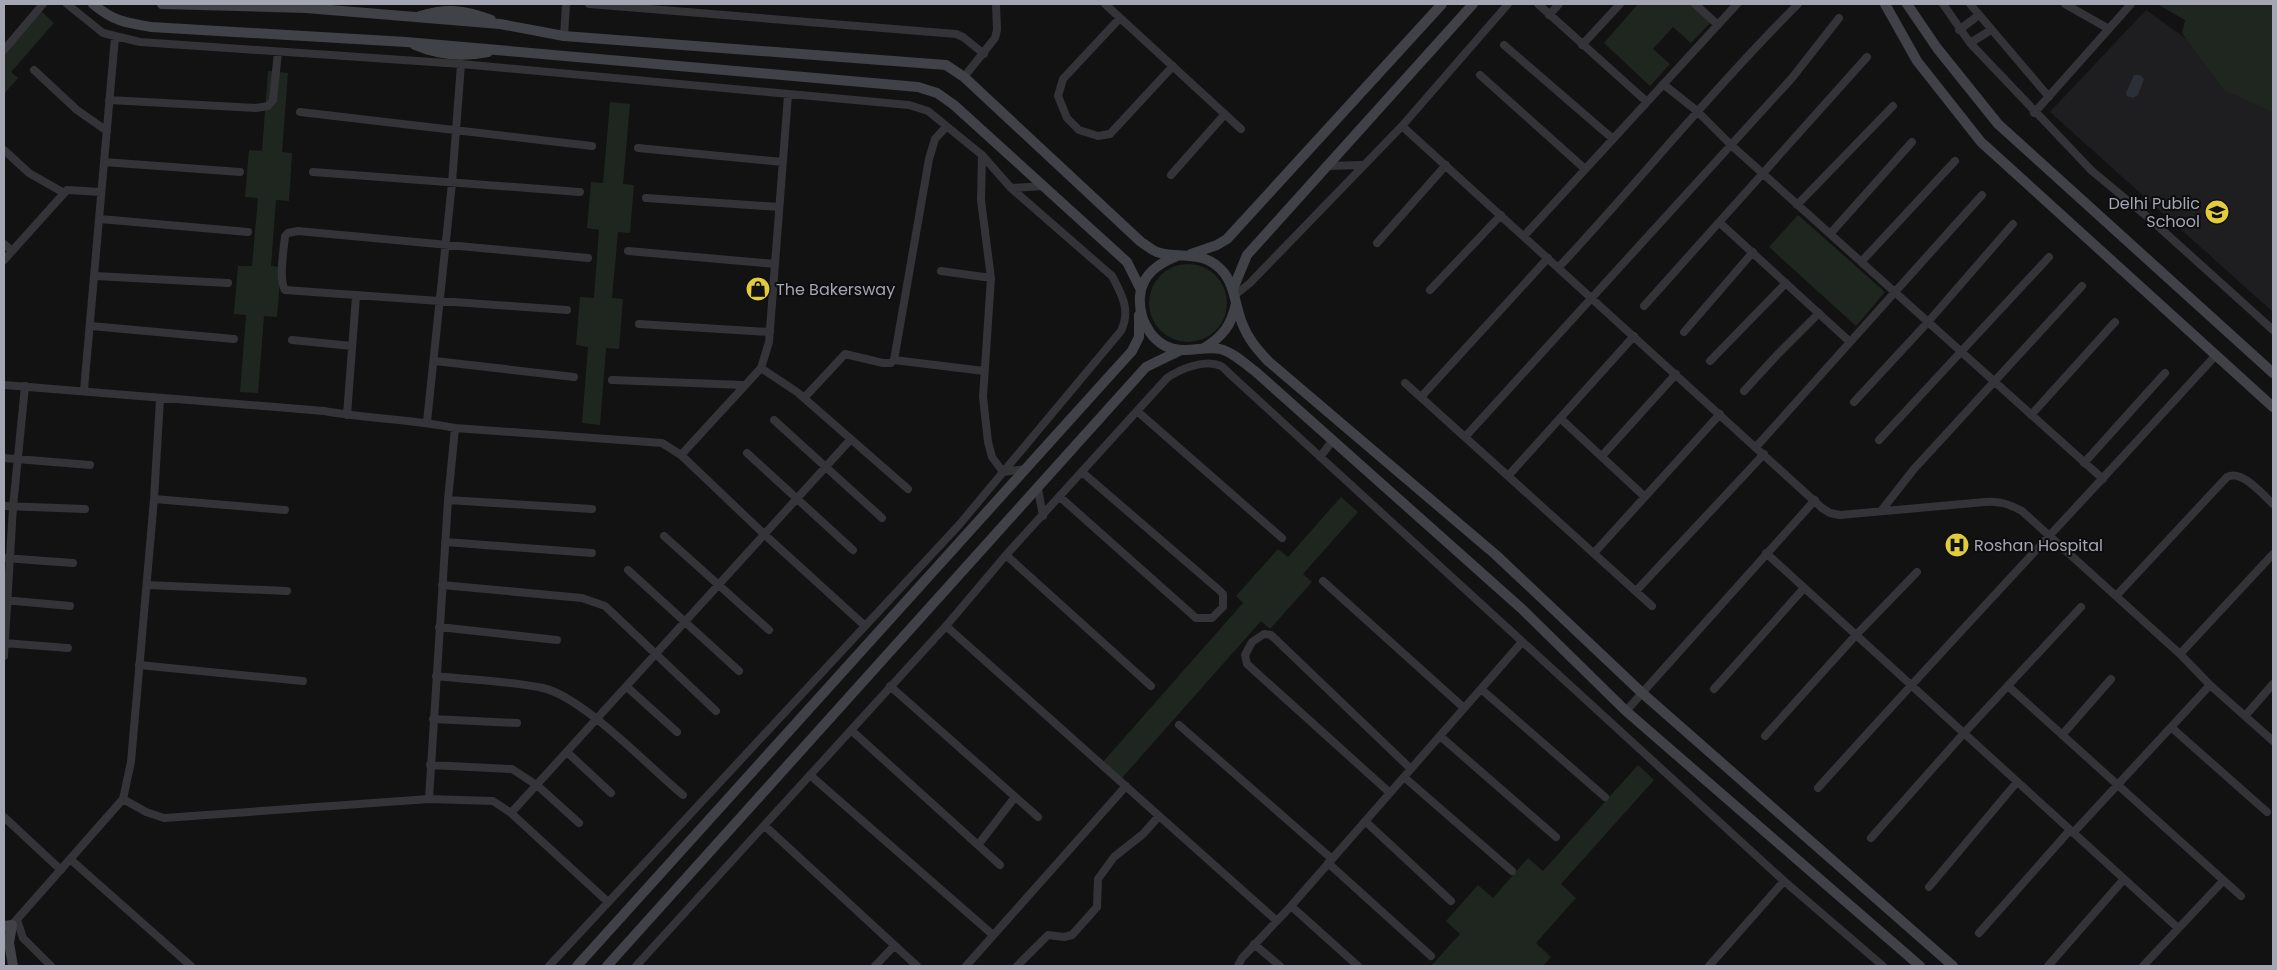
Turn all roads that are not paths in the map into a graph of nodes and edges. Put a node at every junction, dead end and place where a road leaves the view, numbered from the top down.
1 (43, 4) edge
2 (67, 4) edge
3 (93, 4) edge
4 (162, 4) edge
5 (566, 4) edge
6 (589, 4) edge
7 (996, 4) edge
8 (1105, 4) edge
9 (1442, 4) edge
10 (1473, 4) edge
11 (1508, 4) edge
12 (1538, 4) edge
13 (1559, 4) edge
14 (1620, 4) edge
15 (1695, 4) edge
16 (1737, 4) edge
17 (1798, 4) edge
18 (1885, 4) edge
19 (1907, 4) edge
20 (1942, 4) edge
21 (1970, 4) edge
22 (2065, 4) edge
23 (2131, 4) edge
24 (306, 6) edge
25 (1549, 14) junction
26 (1979, 15) junction
27 (1120, 18) junction
28 (1839, 18) dead end
29 (1718, 25) junction
30 (2109, 29) junction
31 (1959, 30) junction
32 (1991, 30) junction
33 (115, 36) junction
34 (564, 36) junction
35 (1970, 43) junction
36 (1504, 45) dead end
37 (1582, 45) junction
38 (4, 49) edge
39 (278, 52) junction
40 (984, 54) junction
41 (1868, 57) dead end
42 (461, 64) junction
43 (1173, 66) junction
44 (34, 70) dead end
45 (1480, 75) dead end
46 (964, 77) junction
47 (1663, 84) junction
48 (788, 95) junction
49 (2049, 97) junction
50 (109, 100) junction
51 (1647, 102) junction
52 (1893, 106) dead end
53 (300, 112) dead end
54 (1697, 112) junction
55 (2034, 113) junction
56 (1224, 114) junction
57 (946, 126) junction
58 (1402, 126) junction
59 (455, 129) junction
60 (1241, 129) dead end
61 (107, 130) junction
62 (1612, 139) junction
63 (1912, 142) dead end
64 (1731, 145) junction
65 (592, 146) dead end
66 (638, 148) dead end
67 (4, 150) edge
68 (982, 155) junction
69 (104, 162) junction
70 (783, 162) junction
71 (1955, 162) dead end
72 (1362, 165) junction
73 (1446, 165) junction
74 (1326, 166) junction
75 (1586, 168) junction
76 (240, 172) dead end
77 (313, 172) dead end
78 (1764, 174) junction
79 (1171, 175) dead end
80 (452, 183) junction
81 (1044, 186) junction
82 (1011, 188) junction
83 (101, 192) junction
84 (580, 192) dead end
85 (64, 193) junction
86 (1982, 194) dead end
87 (646, 198) dead end
88 (1797, 204) junction
89 (779, 207) junction
90 (1501, 215) junction
91 (100, 219) junction
92 (1720, 223) junction
93 (2013, 224) dead end
94 (248, 232) dead end
95 (1830, 234) junction
96 (1524, 236) junction
97 (4, 244) edge
98 (445, 244) junction
99 (1377, 244) dead end
100 (12, 251) junction
101 (628, 251) dead end
102 (1753, 252) junction
103 (1183, 255) junction
104 (2049, 257) dead end
105 (588, 258) dead end
106 (1548, 258) junction
107 (4, 260) edge
108 (1862, 262) junction
109 (775, 264) junction
110 (1559, 268) junction
111 (941, 271) dead end
112 (95, 276) junction
113 (991, 278) junction
114 (1786, 282) junction
115 (228, 283) dead end
116 (2082, 286) dead end
117 (1141, 290) junction
118 (1430, 290) dead end
119 (1895, 292) junction
120 (1235, 295) junction
121 (356, 296) junction
122 (1592, 298) junction
123 (440, 302) junction
124 (1644, 306) dead end
125 (1140, 307) junction
126 (567, 310) dead end
127 (1818, 313) junction
128 (1928, 322) junction
129 (2114, 322) dead end
130 (639, 324) dead end
131 (91, 326) junction
132 (2273, 330) edge
133 (770, 332) junction
134 (1684, 332) dead end
135 (1634, 336) junction
136 (234, 339) dead end
137 (292, 340) dead end
138 (1850, 342) junction
139 (352, 346) junction
140 (1203, 348) junction
141 (1181, 350) junction
142 (1962, 352) junction
143 (2216, 355) junction
144 (894, 360) junction
145 (435, 361) junction
146 (1710, 361) dead end
147 (761, 368) junction
148 (984, 371) junction
149 (2165, 373) dead end
150 (2273, 373) edge
151 (1676, 374) junction
152 (574, 377) dead end
153 (612, 380) dead end
154 (1994, 382) junction
155 (1405, 383) dead end
156 (4, 385) edge
157 (26, 386) junction
158 (744, 386) junction
159 (84, 390) junction
160 (1744, 391) dead end
161 (804, 398) junction
162 (1421, 398) junction
163 (160, 399) junction
164 (1854, 402) dead end
165 (2273, 407) edge
166 (1137, 411) junction
167 (1720, 414) junction
168 (347, 415) junction
169 (2031, 415) junction
170 (1560, 418) junction
171 (774, 420) dead end
172 (427, 422) junction
173 (455, 428) junction
174 (1465, 437) junction
175 (851, 439) junction
176 (1333, 440) junction
177 (1879, 440) dead end
178 (1756, 447) junction
179 (747, 453) dead end
180 (681, 454) junction
181 (1764, 454) junction
182 (1320, 456) junction
183 (1602, 456) junction
184 (4, 458) edge
185 (19, 459) junction
186 (2084, 463) junction
187 (90, 465) dead end
188 (826, 467) junction
189 (1026, 469) junction
190 (1003, 472) junction
191 (1082, 472) junction
192 (1508, 476) junction
193 (2103, 480) junction
194 (1038, 488) junction
195 (908, 489) dead end
196 (1060, 497) junction
197 (1646, 497) junction
198 (796, 498) junction
199 (154, 500) junction
200 (448, 500) junction
201 (1815, 500) junction
202 (2273, 504) edge
203 (4, 506) edge
204 (13, 507) junction
205 (85, 509) dead end
206 (592, 509) dead end
207 (285, 510) dead end
208 (1881, 511) junction
209 (1043, 516) junction
210 (882, 518) dead end
211 (765, 535) junction
212 (664, 536) dead end
213 (2051, 537) junction
214 (1282, 538) dead end
215 (445, 542) junction
216 (853, 550) dead end
217 (592, 553) dead end
218 (1594, 553) junction
219 (1766, 553) junction
220 (2273, 554) edge
221 (1006, 555) junction
222 (7, 558) edge
223 (73, 563) dead end
224 (628, 570) dead end
225 (1917, 572) dead end
226 (1323, 581) dead end
227 (718, 584) junction
228 (147, 585) junction
229 (442, 585) junction
230 (1804, 588) junction
231 (287, 591) dead end
232 (1636, 591) junction
233 (2116, 596) junction
234 (5, 600) edge
235 (70, 606) dead end
236 (1652, 606) dead end
237 (2081, 607) dead end
238 (685, 622) junction
239 (864, 625) junction
240 (440, 626) junction
241 (946, 626) junction
242 (769, 630) dead end
243 (1856, 635) junction
244 (557, 640) dead end
245 (1522, 642) junction
246 (4, 643) edge
247 (68, 648) dead end
248 (656, 654) junction
249 (2180, 654) junction
250 (4, 656) edge
251 (139, 665) junction
252 (739, 671) dead end
253 (436, 676) junction
254 (2111, 680) dead end
255 (303, 681) dead end
256 (2273, 684) edge
257 (1910, 685) junction
258 (2210, 685) junction
259 (890, 686) junction
260 (1151, 686) dead end
261 (2008, 686) junction
262 (627, 687) junction
263 (1714, 689) dead end
264 (1481, 690) junction
265 (1641, 692) junction
266 (1464, 708) junction
267 (716, 711) dead end
268 (1626, 711) junction
269 (2244, 716) junction
270 (433, 719) junction
271 (597, 720) junction
272 (517, 723) dead end
273 (1179, 725) dead end
274 (2172, 728) junction
275 (850, 730) junction
276 (677, 732) dead end
277 (1964, 733) junction
278 (2062, 735) junction
279 (1440, 736) junction
280 (1765, 736) dead end
281 (2273, 741) edge
282 (568, 753) junction
283 (430, 765) junction
284 (1411, 769) junction
285 (810, 774) junction
286 (1404, 777) junction
287 (2018, 782) junction
288 (538, 786) junction
289 (1126, 786) junction
290 (2118, 786) junction
291 (1818, 788) dead end
292 (611, 793) dead end
293 (1390, 793) junction
294 (683, 795) dead end
295 (1605, 797) dead end
296 (1015, 798) junction
297 (123, 799) junction
298 (429, 799) junction
299 (2267, 812) dead end
300 (511, 813) junction
301 (1159, 816) junction
302 (4, 817) edge
303 (1038, 818) dead end
304 (1365, 821) junction
305 (579, 822) dead end
306 (764, 826) junction
307 (2072, 832) junction
308 (1556, 837) dead end
309 (1871, 838) dead end
310 (978, 845) junction
311 (70, 859) junction
312 (1330, 861) junction
313 (1000, 865) dead end
314 (62, 870) junction
315 (1512, 871) dead end
316 (2124, 879) junction
317 (2223, 880) junction
318 (1784, 881) junction
319 (1929, 886) dead end
320 (2241, 896) dead end
321 (1451, 901) dead end
322 (608, 902) junction
323 (1290, 906) junction
324 (1276, 921) junction
325 (11, 924) edge
326 (2178, 928) junction
327 (1979, 933) dead end
328 (4, 934) edge
329 (993, 935) junction
330 (1254, 944) junction
331 (894, 946) junction
332 (1431, 956) dead end
333 (13, 966) edge
334 (51, 966) edge
335 (191, 966) edge
336 (549, 966) edge
337 (577, 966) edge
338 (607, 966) edge
339 (636, 966) edge
340 (875, 966) edge
341 (917, 966) edge
342 (966, 966) edge
343 (1018, 966) edge
344 (1238, 966) edge
345 (1280, 966) edge
346 (1358, 966) edge
347 (1708, 966) edge
348 (1883, 966) edge
349 (1920, 966) edge
350 (1953, 966) edge
351 (2048, 966) edge
352 (2143, 966) edge

1 - 38 street
2 - 33 street
3 - 81 street
4 - 24 street
5 - 34 street
6 - 40 street
7 - 40 street
8 - 27 street
9 - 103 street
10 - 74 street
11 - 58 street
12 - 25 street
13 - 25 street
14 - 37 street
15 - 29 street
16 - 29 street
17 - 54 street
18 - 143 street
19 - 150 street
20 - 31 street
21 - 26 street
22 - 30 street
23 - 30 street
24 - 34 street
25 - 37 street
26 - 31 street
26 - 32 street
27 - 43 street
27 - 43 street
28 - 64 street
29 - 47 street
30 - 49 street
31 - 35 street
32 - 35 street
32 - 49 street
33 - 39 street
33 - 50 street
34 - 46 street
35 - 55 street
36 - 62 street
37 - 51 street
39 - 42 street
39 - 50 street
40 - 46 street
41 - 78 street
42 - 48 street
42 - 59 street
43 - 56 street
44 - 61 street
45 - 75 street
46 - 103 street
47 - 51 street
47 - 54 street
48 - 57 street
48 - 70 street
49 - 55 street
50 - 61 street
51 - 62 street
52 - 88 street
53 - 59 street
54 - 64 street
54 - 110 street
55 - 132 street
56 - 60 street
56 - 79 street
57 - 68 street
57 - 144 street
58 - 72 street
58 - 73 street
59 - 65 street
59 - 80 street
61 - 69 street
62 - 75 street
63 - 95 street
64 - 78 street
64 - 122 street
66 - 70 street
67 - 85 street
68 - 82 street
68 - 113 street
69 - 76 street
69 - 83 street
70 - 89 street
71 - 108 street
72 - 74 street
72 - 120 street
73 - 90 street
73 - 99 street
74 - 120 street
75 - 96 street
77 - 80 street
78 - 88 street
78 - 92 street
80 - 84 street
80 - 98 street
81 - 82 street
81 - 117 street
82 - 190 street
83 - 85 street
83 - 91 street
85 - 100 street
86 - 119 street
87 - 89 street
88 - 95 street
89 - 109 street
90 - 96 street
90 - 118 street
91 - 94 street
91 - 112 street
92 - 102 street
92 - 124 street
93 - 128 street
95 - 108 street
96 - 106 street
97 - 100 street
98 - 105 street
98 - 121 street
98 - 123 street
100 - 107 street
101 - 109 street
102 - 114 street
102 - 134 street
103 - 117 street
103 - 120 street
104 - 142 street
106 - 110 street
106 - 162 street
108 - 119 street
109 - 133 street
110 - 122 street
111 - 113 street
112 - 115 street
112 - 131 street
113 - 148 street
114 - 127 street
114 - 146 street
116 - 154 street
117 - 125 street
119 - 128 street
119 - 138 street
120 - 140 street
120 - 265 street
121 - 123 street
121 - 139 street
122 - 135 street
122 - 174 street
123 - 126 street
123 - 145 street
125 - 141 street
125 - 189 street
127 - 138 street
127 - 160 street
128 - 142 street
128 - 164 street
129 - 169 street
130 - 133 street
131 - 136 street
131 - 159 street
133 - 147 street
135 - 151 street
135 - 170 street
137 - 139 street
138 - 178 street
139 - 168 street
140 - 141 street
140 - 176 street
141 - 194 street
142 - 154 street
142 - 177 street
143 - 165 street
143 - 193 street
144 - 148 street
144 - 161 street
145 - 152 street
145 - 172 street
147 - 158 street
147 - 161 street
148 - 190 street
149 - 186 street
151 - 167 street
151 - 183 street
153 - 158 street
154 - 169 street
154 - 208 street
155 - 162 street
156 - 157 street
157 - 159 street
157 - 185 street
158 - 180 street
159 - 163 street
161 - 175 street
162 - 174 street
163 - 168 street
163 - 199 street
166 - 182 street
166 - 191 street
166 - 214 street
167 - 178 street
167 - 197 street
168 - 172 street
169 - 186 street
170 - 183 street
170 - 192 street
171 - 188 street
172 - 173 street
173 - 180 street
173 - 200 street
174 - 192 street
175 - 188 street
175 - 195 street
176 - 182 street
176 - 268 street
178 - 181 street
179 - 198 street
180 - 211 street
181 - 201 street
181 - 232 street
182 - 245 street
183 - 197 street
184 - 185 street
185 - 187 street
185 - 204 street
186 - 193 street
188 - 198 street
188 - 210 street
189 - 190 street
189 - 337 street
190 - 239 street
191 - 196 street
191 - 196 street
192 - 218 street
193 - 213 street
194 - 209 street
194 - 338 street
196 - 209 street
197 - 218 street
198 - 211 street
198 - 216 street
199 - 207 street
199 - 228 street
200 - 206 street
200 - 215 street
201 - 208 street
201 - 219 street
202 - 233 street
203 - 204 street
204 - 205 street
204 - 222 street
208 - 213 street
209 - 221 street
211 - 227 street
211 - 239 street
212 - 227 street
213 - 233 street
213 - 257 street
215 - 217 street
215 - 229 street
218 - 232 street
219 - 230 street
219 - 265 street
220 - 249 street
221 - 241 street
221 - 260 street
222 - 223 street
222 - 234 street
224 - 238 street
225 - 243 street
226 - 266 street
227 - 238 street
227 - 242 street
228 - 231 street
228 - 251 street
229 - 240 street
229 - 248 street
230 - 243 street
230 - 263 street
232 - 236 street
233 - 249 street
234 - 235 street
234 - 246 street
237 - 261 street
238 - 248 street
238 - 252 street
239 - 322 street
240 - 244 street
240 - 253 street
241 - 259 street
241 - 289 street
243 - 257 street
243 - 280 street
245 - 264 street
245 - 318 street
246 - 247 street
246 - 250 street
248 - 262 street
248 - 267 street
249 - 258 street
251 - 255 street
251 - 297 street
253 - 270 street
253 - 271 street
254 - 278 street
256 - 269 street
257 - 277 street
257 - 291 street
258 - 269 street
258 - 274 street
259 - 275 street
259 - 296 street
261 - 277 street
261 - 278 street
262 - 271 street
262 - 276 street
264 - 266 street
264 - 295 street
265 - 268 street
265 - 350 street
266 - 279 street
268 - 349 street
269 - 281 street
270 - 272 street
270 - 283 street
271 - 282 street
271 - 294 street
273 - 312 street
274 - 290 street
274 - 299 street
275 - 285 street
275 - 310 street
277 - 287 street
277 - 309 street
278 - 290 street
279 - 284 street
279 - 308 street
282 - 288 street
282 - 292 street
283 - 288 street
283 - 298 street
284 - 286 street
284 - 293 street
285 - 306 street
285 - 329 street
286 - 293 street
286 - 315 street
287 - 307 street
287 - 319 street
288 - 300 street
288 - 305 street
289 - 301 street
289 - 329 street
290 - 307 street
290 - 317 street
293 - 304 street
296 - 303 street
296 - 310 street
297 - 298 street
297 - 311 street
298 - 300 street
300 - 322 street
301 - 324 street
301 - 343 street
302 - 314 street
304 - 312 street
304 - 321 street
306 - 331 street
306 - 339 street
307 - 316 street
307 - 327 street
310 - 313 street
311 - 314 street
311 - 335 street
312 - 323 street
312 - 332 street
314 - 325 street
316 - 326 street
316 - 351 street
317 - 320 street
317 - 326 street
318 - 347 street
318 - 348 street
322 - 336 street
323 - 324 street
323 - 346 street
324 - 330 street
325 - 328 street
325 - 333 street
325 - 334 street
326 - 352 street
329 - 342 street
330 - 344 street
330 - 345 street
331 - 340 street
331 - 341 street

